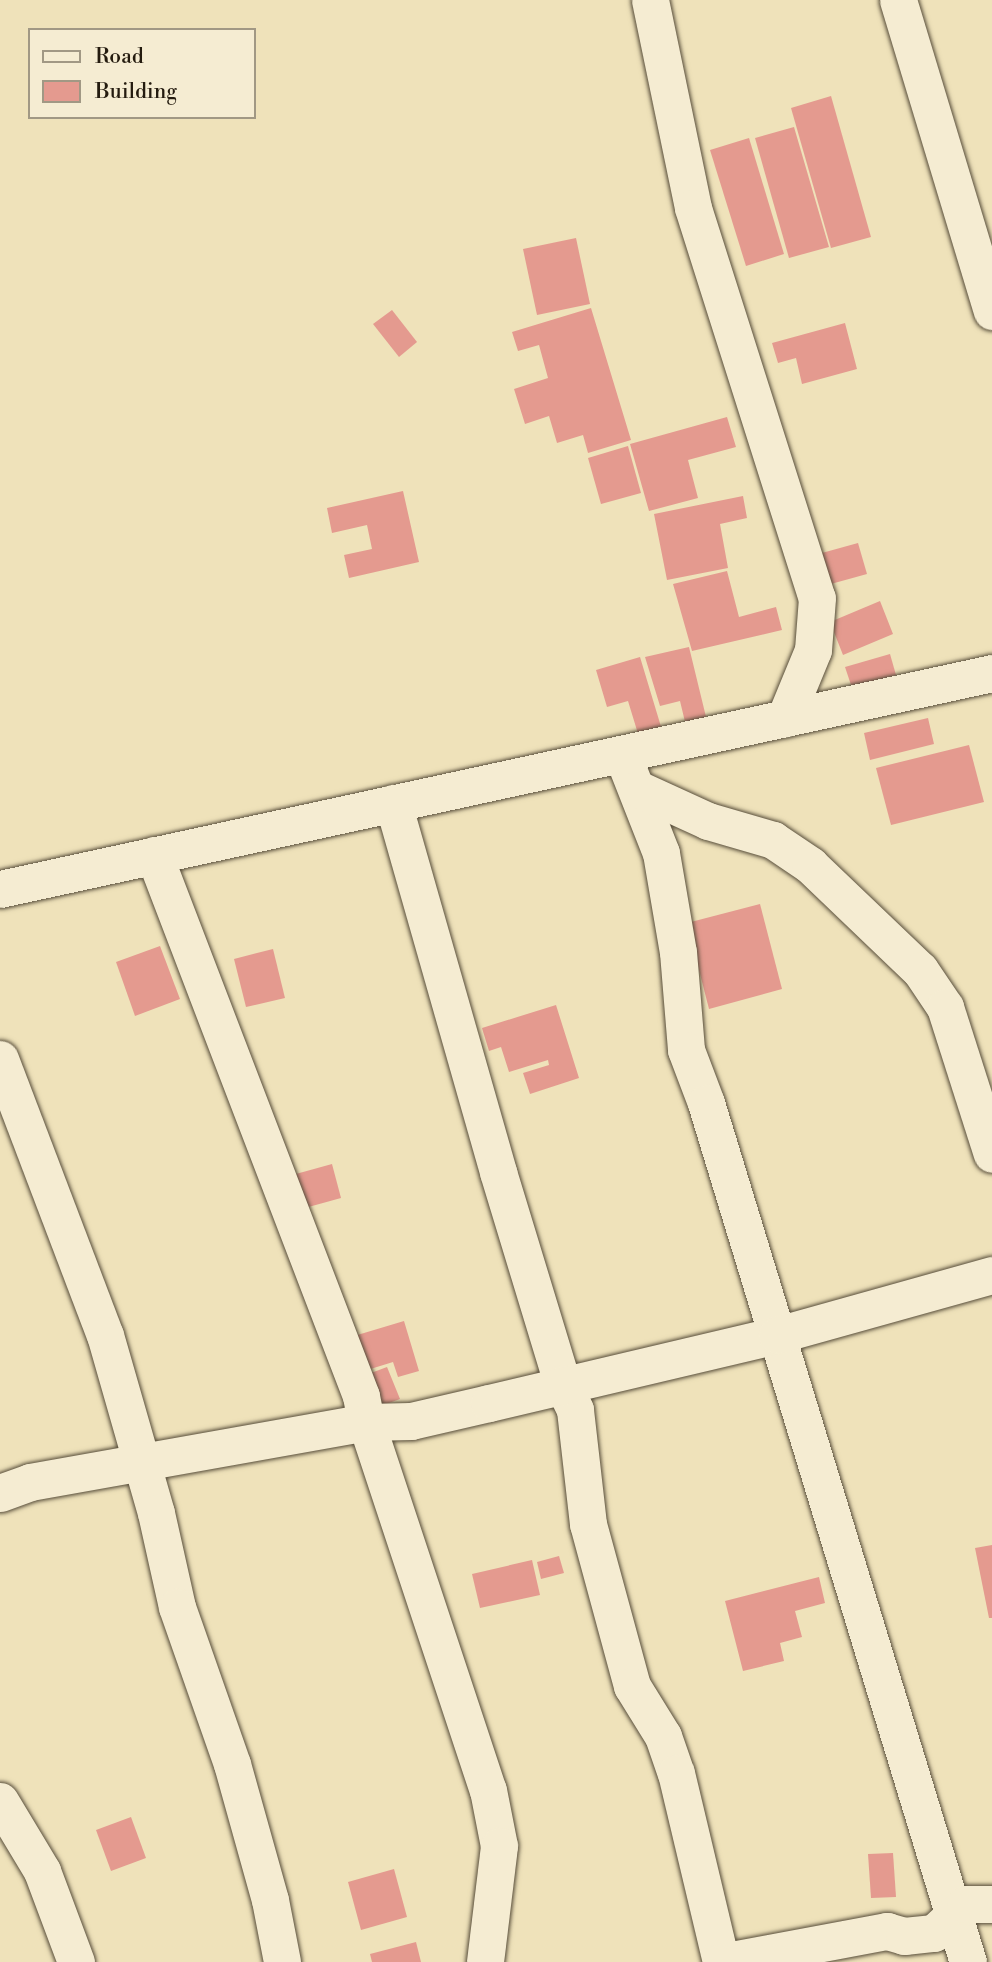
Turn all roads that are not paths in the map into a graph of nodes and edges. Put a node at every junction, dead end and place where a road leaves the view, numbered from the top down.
1 (650, 0) edge
2 (898, 0) edge
3 (992, 310) edge
4 (992, 673) edge
5 (785, 718) junction
6 (622, 754) junction
7 (638, 789) junction
8 (394, 803) junction
9 (153, 855) junction
10 (0, 889) edge
11 (0, 1059) edge
12 (992, 1154) edge
13 (992, 1275) edge
14 (777, 1335) junction
15 (562, 1383) junction
16 (366, 1422) junction
17 (143, 1465) junction
18 (0, 1493) edge
19 (0, 1801) edge
20 (992, 1904) edge
21 (954, 1911) junction
22 (76, 1962) edge
23 (282, 1962) edge
24 (485, 1962) edge
25 (721, 1962) edge
26 (968, 1962) edge

1 - 5 street
2 - 3 street
4 - 5 street
5 - 6 street
6 - 7 street
6 - 8 street
7 - 12 street
7 - 14 street
8 - 9 street
8 - 15 street
9 - 10 street
9 - 16 street
11 - 17 street
13 - 14 street
14 - 15 street
14 - 21 street
15 - 16 street
15 - 25 street
16 - 17 street
16 - 24 street
17 - 18 street
17 - 23 street
19 - 22 street
20 - 21 street
21 - 25 street
21 - 26 street

